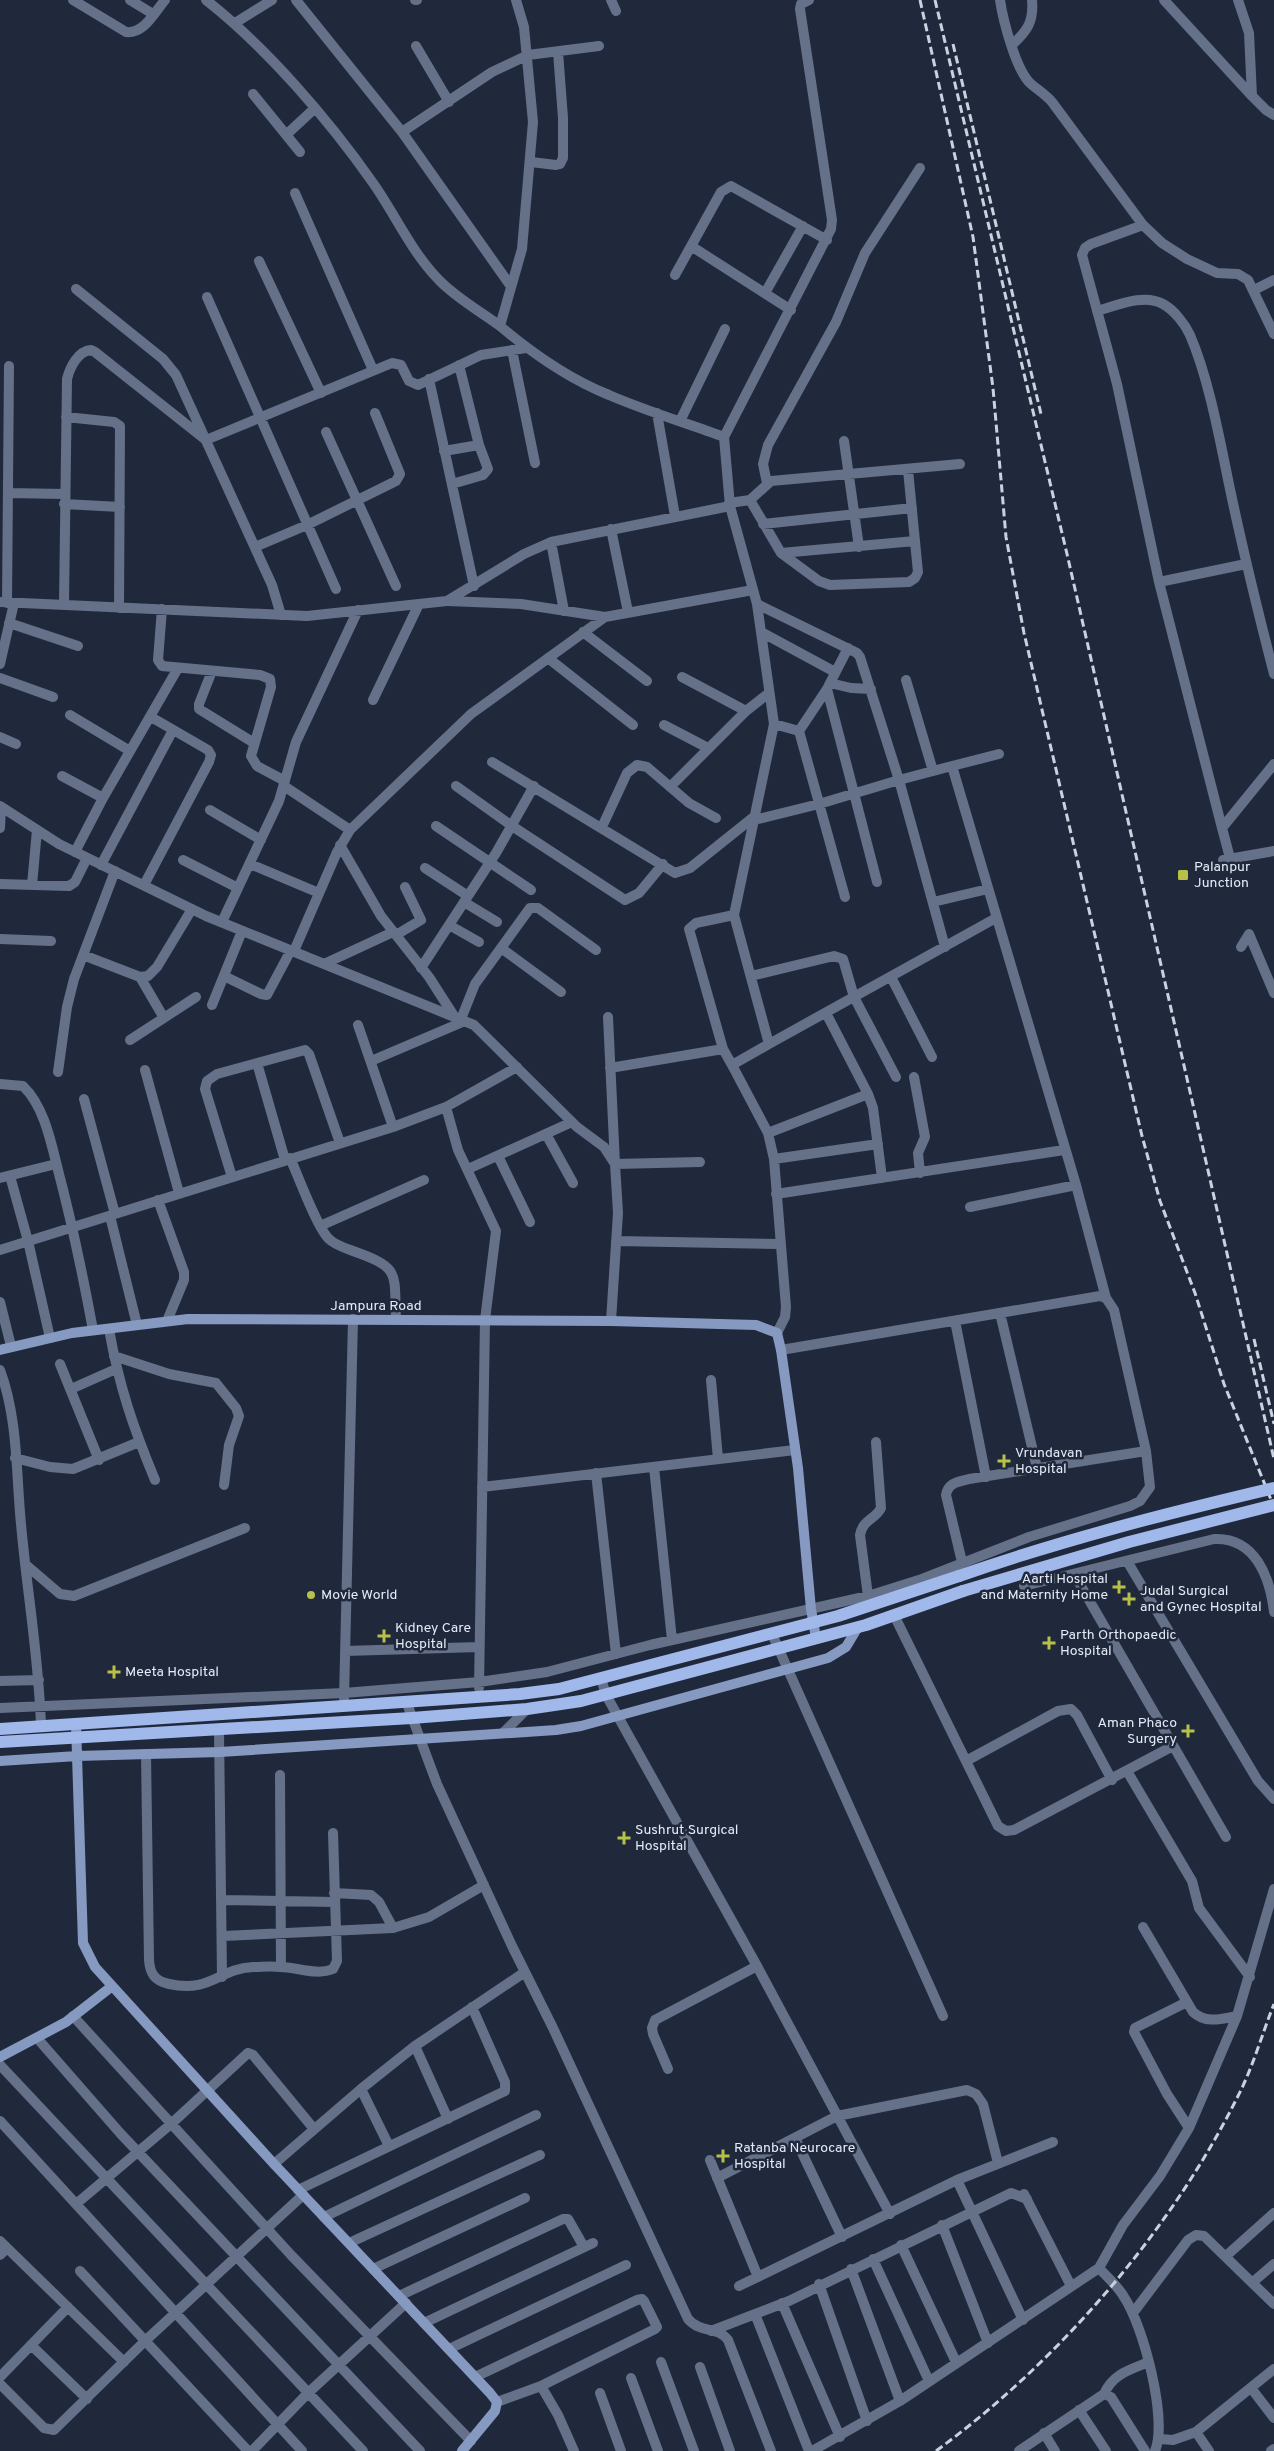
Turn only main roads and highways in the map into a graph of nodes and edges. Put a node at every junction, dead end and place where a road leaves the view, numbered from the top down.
1 (1274, 1488) edge
2 (1274, 1505) edge
3 (0, 1729) edge
4 (0, 1742) edge

1 - 3 main road, bridge
2 - 4 main road, bridge

